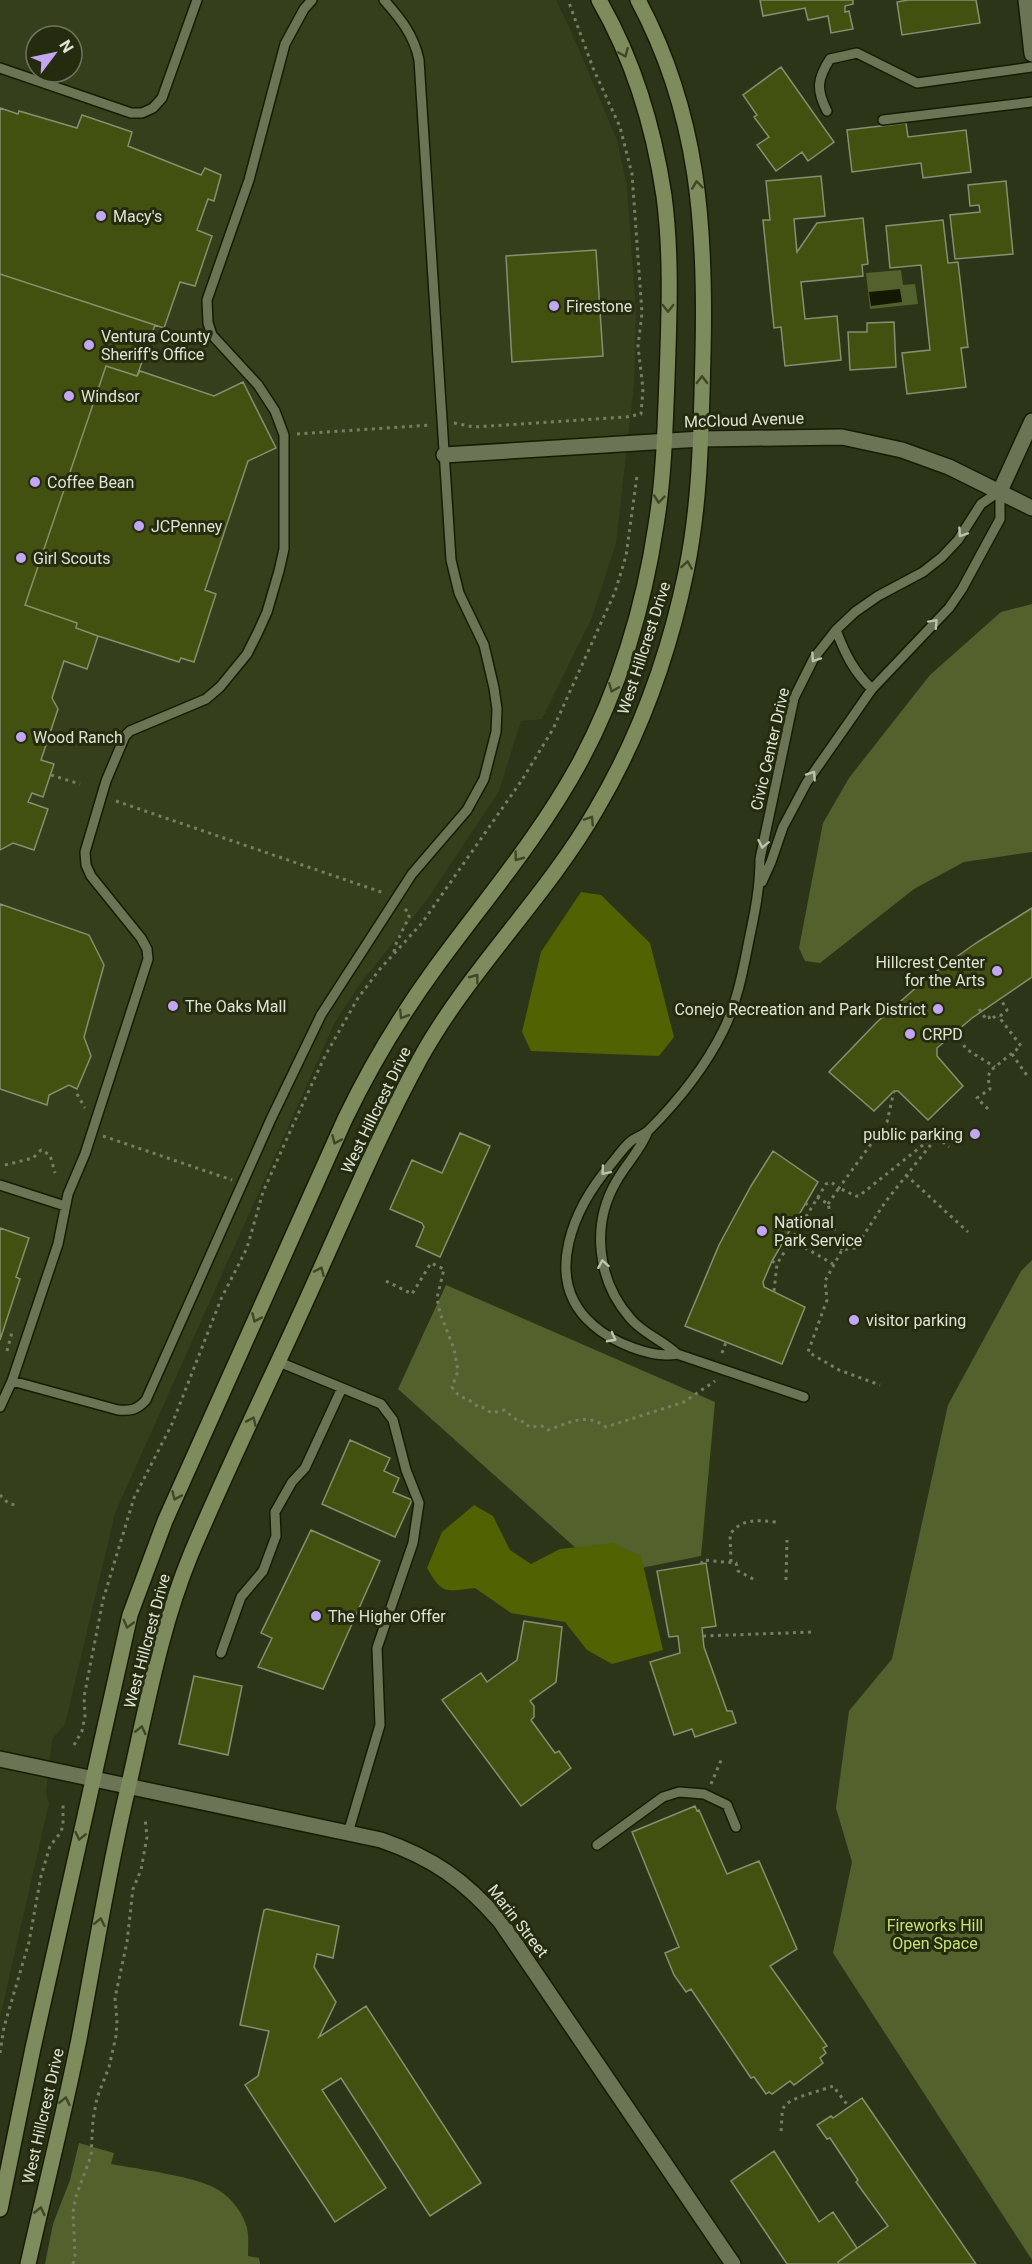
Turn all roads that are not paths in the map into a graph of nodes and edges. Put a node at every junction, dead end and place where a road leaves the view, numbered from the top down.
1 (197, 0) edge
2 (312, 0) edge
3 (384, 0) edge
4 (599, 0) edge
5 (638, 0) edge
6 (1026, 0) edge
7 (1032, 54) edge
8 (1032, 67) edge
9 (0, 68) edge
10 (1032, 102) edge
11 (828, 111) dead end
12 (883, 120) dead end
13 (1032, 422) edge
14 (700, 439) junction
15 (664, 441) junction
16 (444, 455) junction
17 (1000, 491) junction
18 (1032, 508) edge
19 (836, 630) junction
20 (872, 689) junction
21 (760, 884) junction
22 (648, 1131) junction
23 (0, 1185) edge
24 (65, 1206) junction
25 (677, 1354) junction
26 (279, 1362) junction
27 (12, 1381) junction
28 (342, 1388) junction
29 (804, 1397) dead end
30 (0, 1407) edge
31 (221, 1653) dead end
32 (0, 1759) edge
33 (94, 1779) junction
34 (128, 1787) junction
35 (736, 1827) dead end
36 (348, 1833) junction
37 (597, 1845) dead end
38 (0, 2210) edge
39 (28, 2264) edge
40 (733, 2264) edge

1 - 9 lane
2 - 24 lane
3 - 16 lane
4 -> 15 main road, West Hillcrest Drive
14 -> 5 main road, West Hillcrest Drive
6 - 7 street
8 - 11 lane
10 - 12 lane
13 - 17 street
14 - 15 street, McCloud Avenue
14 - 17 street, McCloud Avenue
26 -> 14 main road, West Hillcrest Drive
15 - 16 street, McCloud Avenue
15 -> 33 main road, West Hillcrest Drive
16 - 27 lane
17 - 18 street, McCloud Avenue
17 -> 19 lane, Civic Center Drive
20 -> 17 lane, Civic Center Drive
19 - 20 lane
19 -> 21 lane, Civic Center Drive
21 -> 20 lane, Civic Center Drive
21 - 22 lane, Civic Center Drive
25 -> 22 lane, Civic Center Drive
22 -> 25 lane, Civic Center Drive
23 - 24 lane
24 - 27 lane
25 - 29 lane, Civic Center Drive
26 - 28 lane
34 -> 26 main road, West Hillcrest Drive
27 - 30 lane
28 - 31 lane
28 - 36 lane
32 - 33 street, Marin Street
33 - 34 street, Marin Street
33 -> 38 main road, West Hillcrest Drive
34 - 36 street, Marin Street
39 -> 34 main road, West Hillcrest Drive
35 - 37 lane
36 - 40 street, Marin Street

